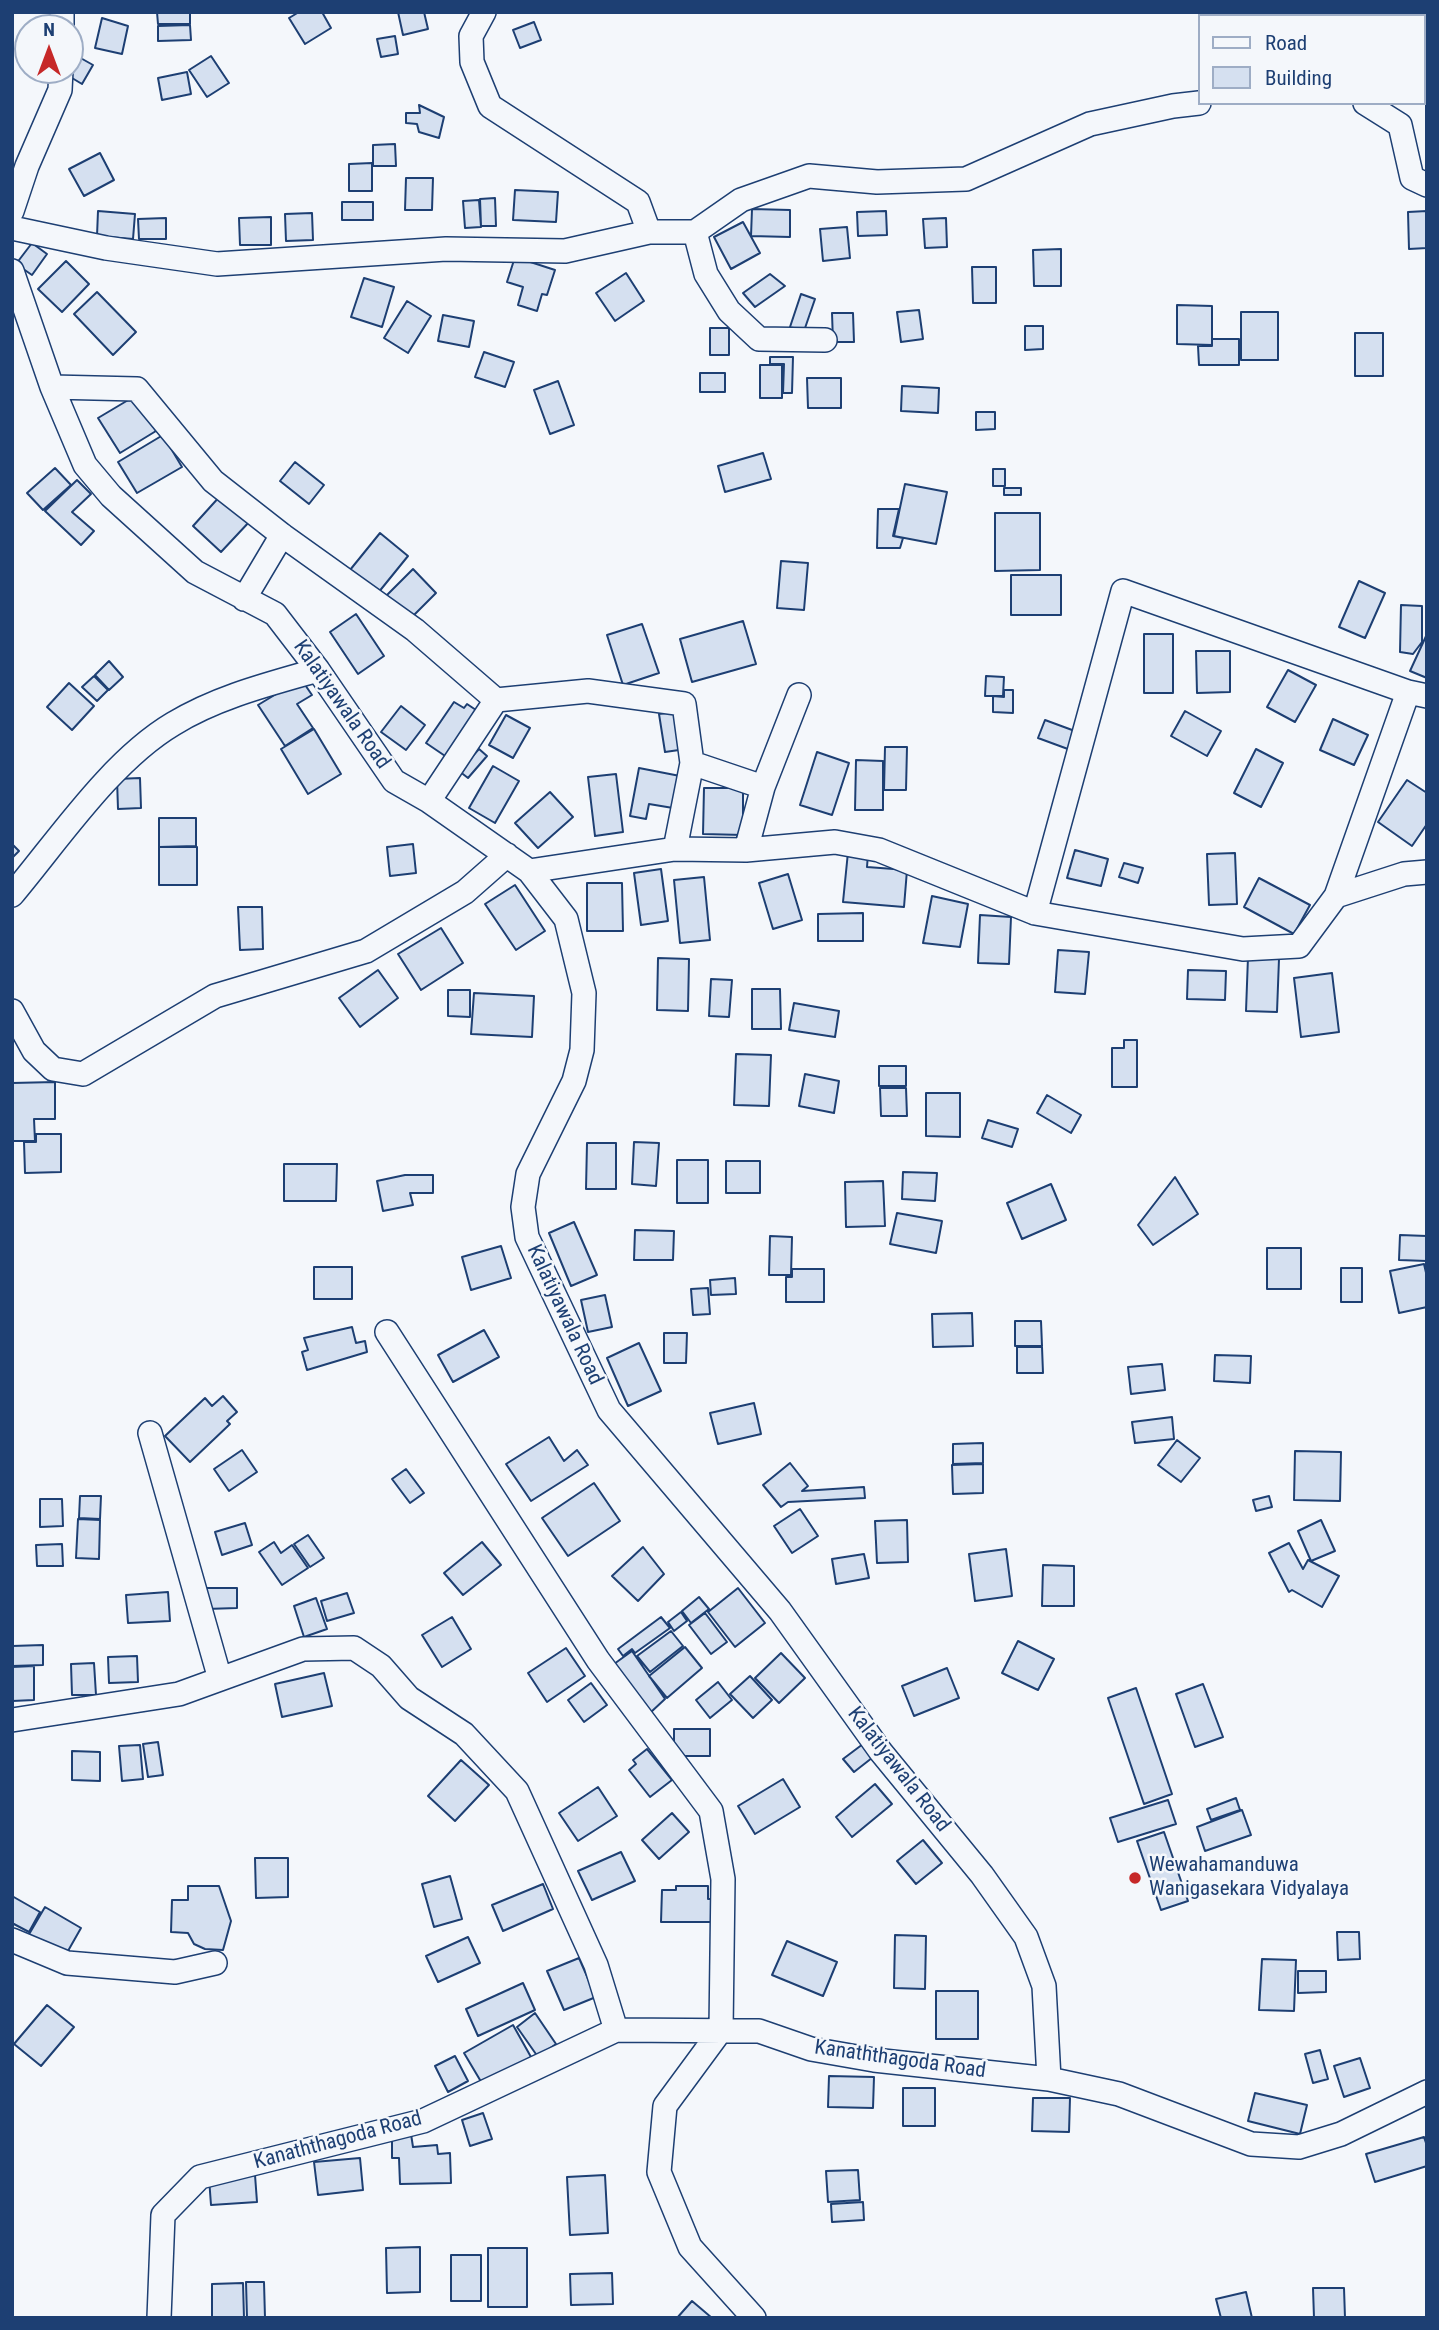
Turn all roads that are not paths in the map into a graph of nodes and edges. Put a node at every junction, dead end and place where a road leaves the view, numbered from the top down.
1 (484, 12) edge
2 (60, 84) edge
3 (1198, 103) edge
4 (1368, 105) edge
5 (1427, 185) edge
6 (12, 212) edge
7 (12, 229) edge
8 (649, 232) junction
9 (695, 232) junction
10 (13, 268) edge
11 (825, 340) dead end
12 (52, 387) junction
13 (282, 535) junction
14 (244, 599) junction
15 (318, 670) junction
16 (1417, 694) edge
17 (799, 695) dead end
18 (496, 700) junction
19 (692, 763) junction
20 (763, 787) junction
21 (429, 801) junction
22 (675, 849) junction
23 (746, 850) junction
24 (507, 855) junction
25 (530, 871) junction
26 (1427, 872) edge
27 (12, 895) edge
28 (1336, 896) junction
29 (1035, 913) junction
30 (12, 1011) edge
31 (387, 1332) dead end
32 (150, 1433) dead end
33 (220, 1679) junction
34 (12, 1720) edge
35 (12, 1940) edge
36 (215, 1963) dead end
37 (616, 2030) junction
38 (722, 2030) junction
39 (1049, 2079) junction
40 (1427, 2092) edge
41 (163, 2315) edge
42 (754, 2318) edge

1 - 8 street
2 - 6 street
3 - 9 street
4 - 5 street
7 - 8 street
8 - 9 street
9 - 11 street
10 - 12 street, Kalatiyawala Road
12 - 13 street
12 - 14 street, Kalatiyawala Road
13 - 14 street
13 - 18 street
14 - 15 street, Kalatiyawala Road
15 - 21 street, Kalatiyawala Road
15 - 27 street
16 - 28 street
16 - 29 street
17 - 20 street
18 - 19 street
18 - 21 street
19 - 20 street
19 - 22 street
20 - 23 street
21 - 24 street, Kalatiyawala Road
22 - 23 street
22 - 25 street
23 - 29 street
24 - 25 street, Kalatiyawala Road
24 - 30 street
25 - 39 street, Kalatiyawala Road
26 - 28 street
28 - 29 street
31 - 38 street
32 - 33 street
33 - 34 street
33 - 37 street
35 - 36 street
37 - 38 street, Kanaththagoda Road
37 - 41 street, Kanaththagoda Road
38 - 39 street, Kanaththagoda Road
38 - 42 street
39 - 40 street, Kanaththagoda Road

